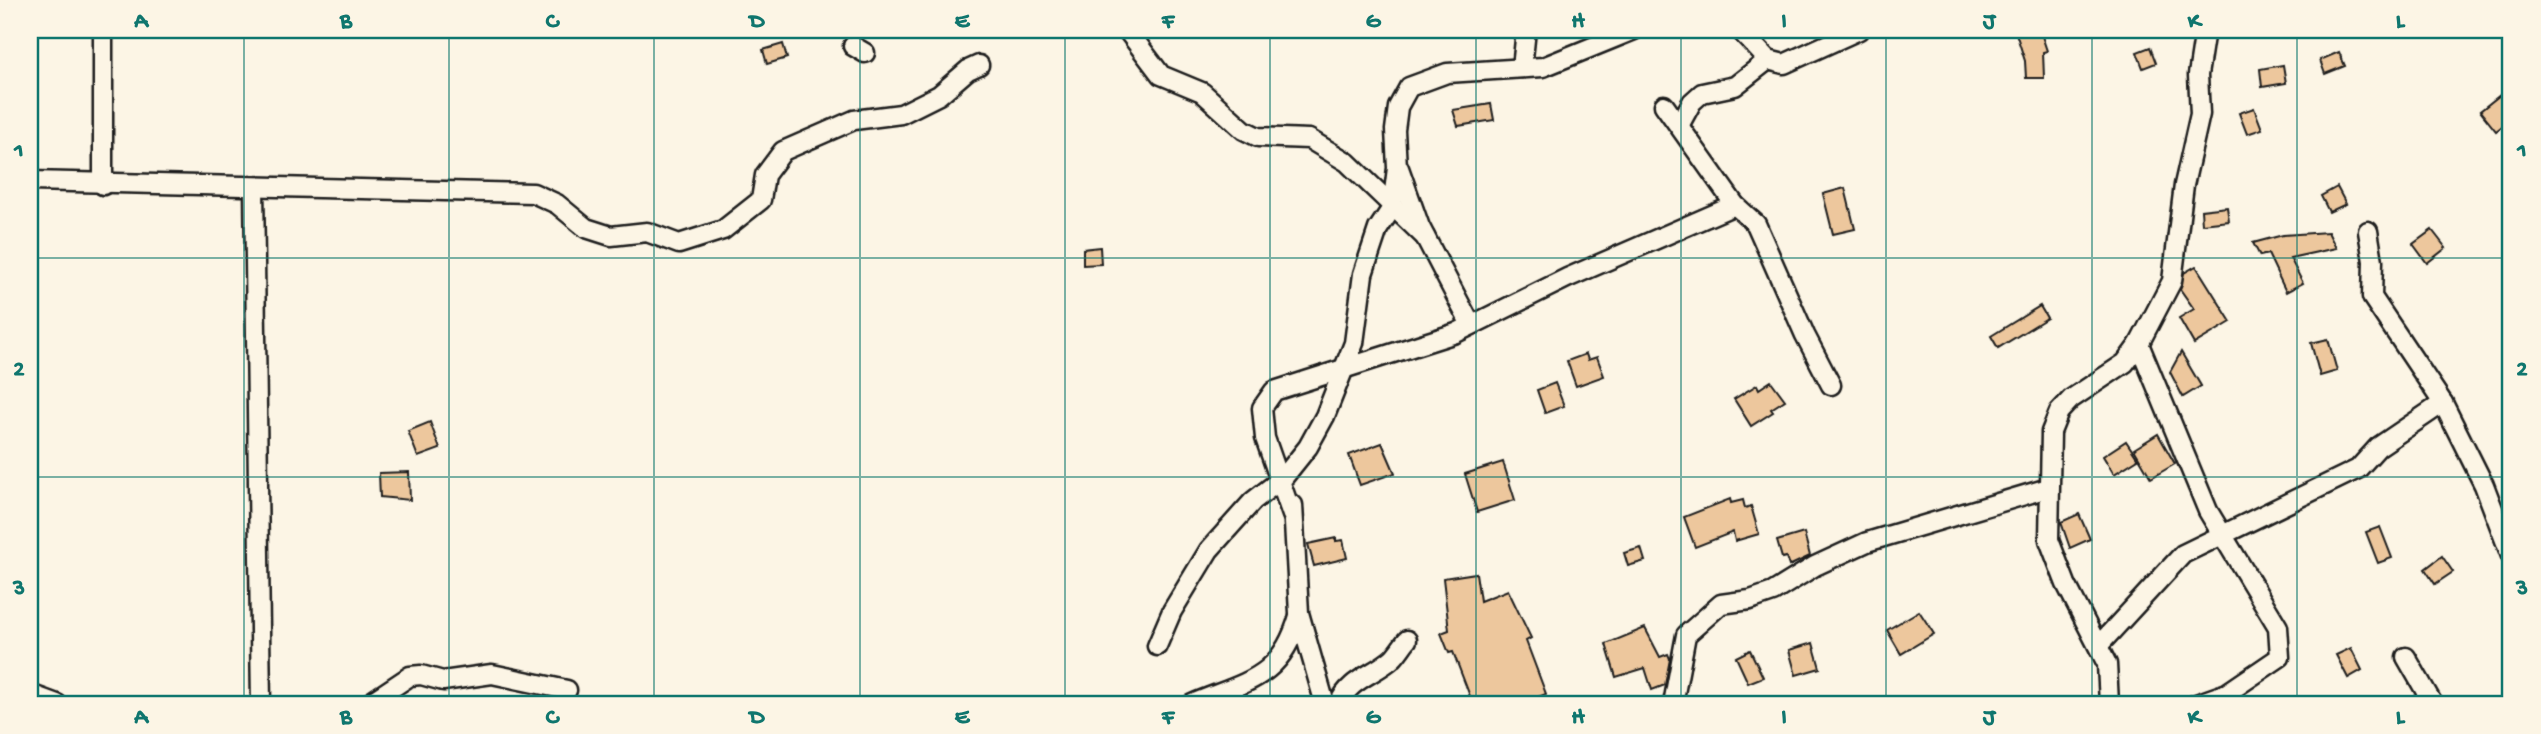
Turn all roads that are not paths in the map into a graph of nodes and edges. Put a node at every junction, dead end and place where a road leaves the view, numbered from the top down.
1 (103, 30) edge
2 (1128, 30) edge
3 (1526, 30) edge
4 (1633, 30) edge
5 (1740, 30) edge
6 (1859, 30) edge
7 (2205, 30) edge
8 (1768, 60) junction
9 (979, 65) dead end
10 (1522, 68) junction
11 (1664, 104) dead end
12 (1679, 124) junction
13 (1396, 158) junction
14 (30, 181) edge
15 (103, 185) junction
16 (254, 187) junction
17 (1735, 205) junction
18 (1392, 208) junction
19 (2368, 232) dead end
20 (1425, 237) junction
21 (1471, 325) junction
22 (2140, 344) junction
23 (1343, 370) junction
24 (1831, 385) dead end
25 (2443, 403) junction
26 (1295, 463) junction
27 (1281, 479) junction
28 (2048, 488) junction
29 (1292, 516) junction
30 (2222, 535) junction
31 (2511, 556) edge
32 (1299, 613) junction
33 (1407, 640) dead end
34 (2099, 645) junction
35 (1157, 646) dead end
36 (2406, 657) dead end
37 (567, 690) dead end
38 (30, 694) edge
39 (2228, 699) edge
40 (57, 704) edge
41 (261, 704) edge
42 (369, 704) edge
43 (1192, 704) edge
44 (1325, 704) edge
45 (1339, 704) edge
46 (1673, 704) edge
47 (2109, 704) edge
48 (2196, 704) edge
49 (2433, 704) edge

1 - 15 street
2 - 18 street
3 - 10 street
4 - 10 street
5 - 8 street
6 - 8 street
7 - 22 street
8 - 12 street
9 - 16 street
10 - 13 street
11 - 12 street
12 - 17 street
13 - 18 street
13 - 20 street
14 - 15 street
15 - 16 street
16 - 41 street
17 - 21 street
17 - 24 street
18 - 20 street
18 - 23 street
19 - 25 street
20 - 21 street
21 - 23 street
22 - 28 street
22 - 30 street
23 - 26 street
23 - 27 street
25 - 30 street
25 - 31 street
26 - 27 street
26 - 29 street
27 - 29 street
27 - 35 street
28 - 34 street
28 - 46 street
29 - 32 street
30 - 34 street
30 - 39 street
32 - 43 street
32 - 44 street
33 - 45 street
34 - 47 street
36 - 49 street
37 - 42 street
38 - 40 street
39 - 48 street

